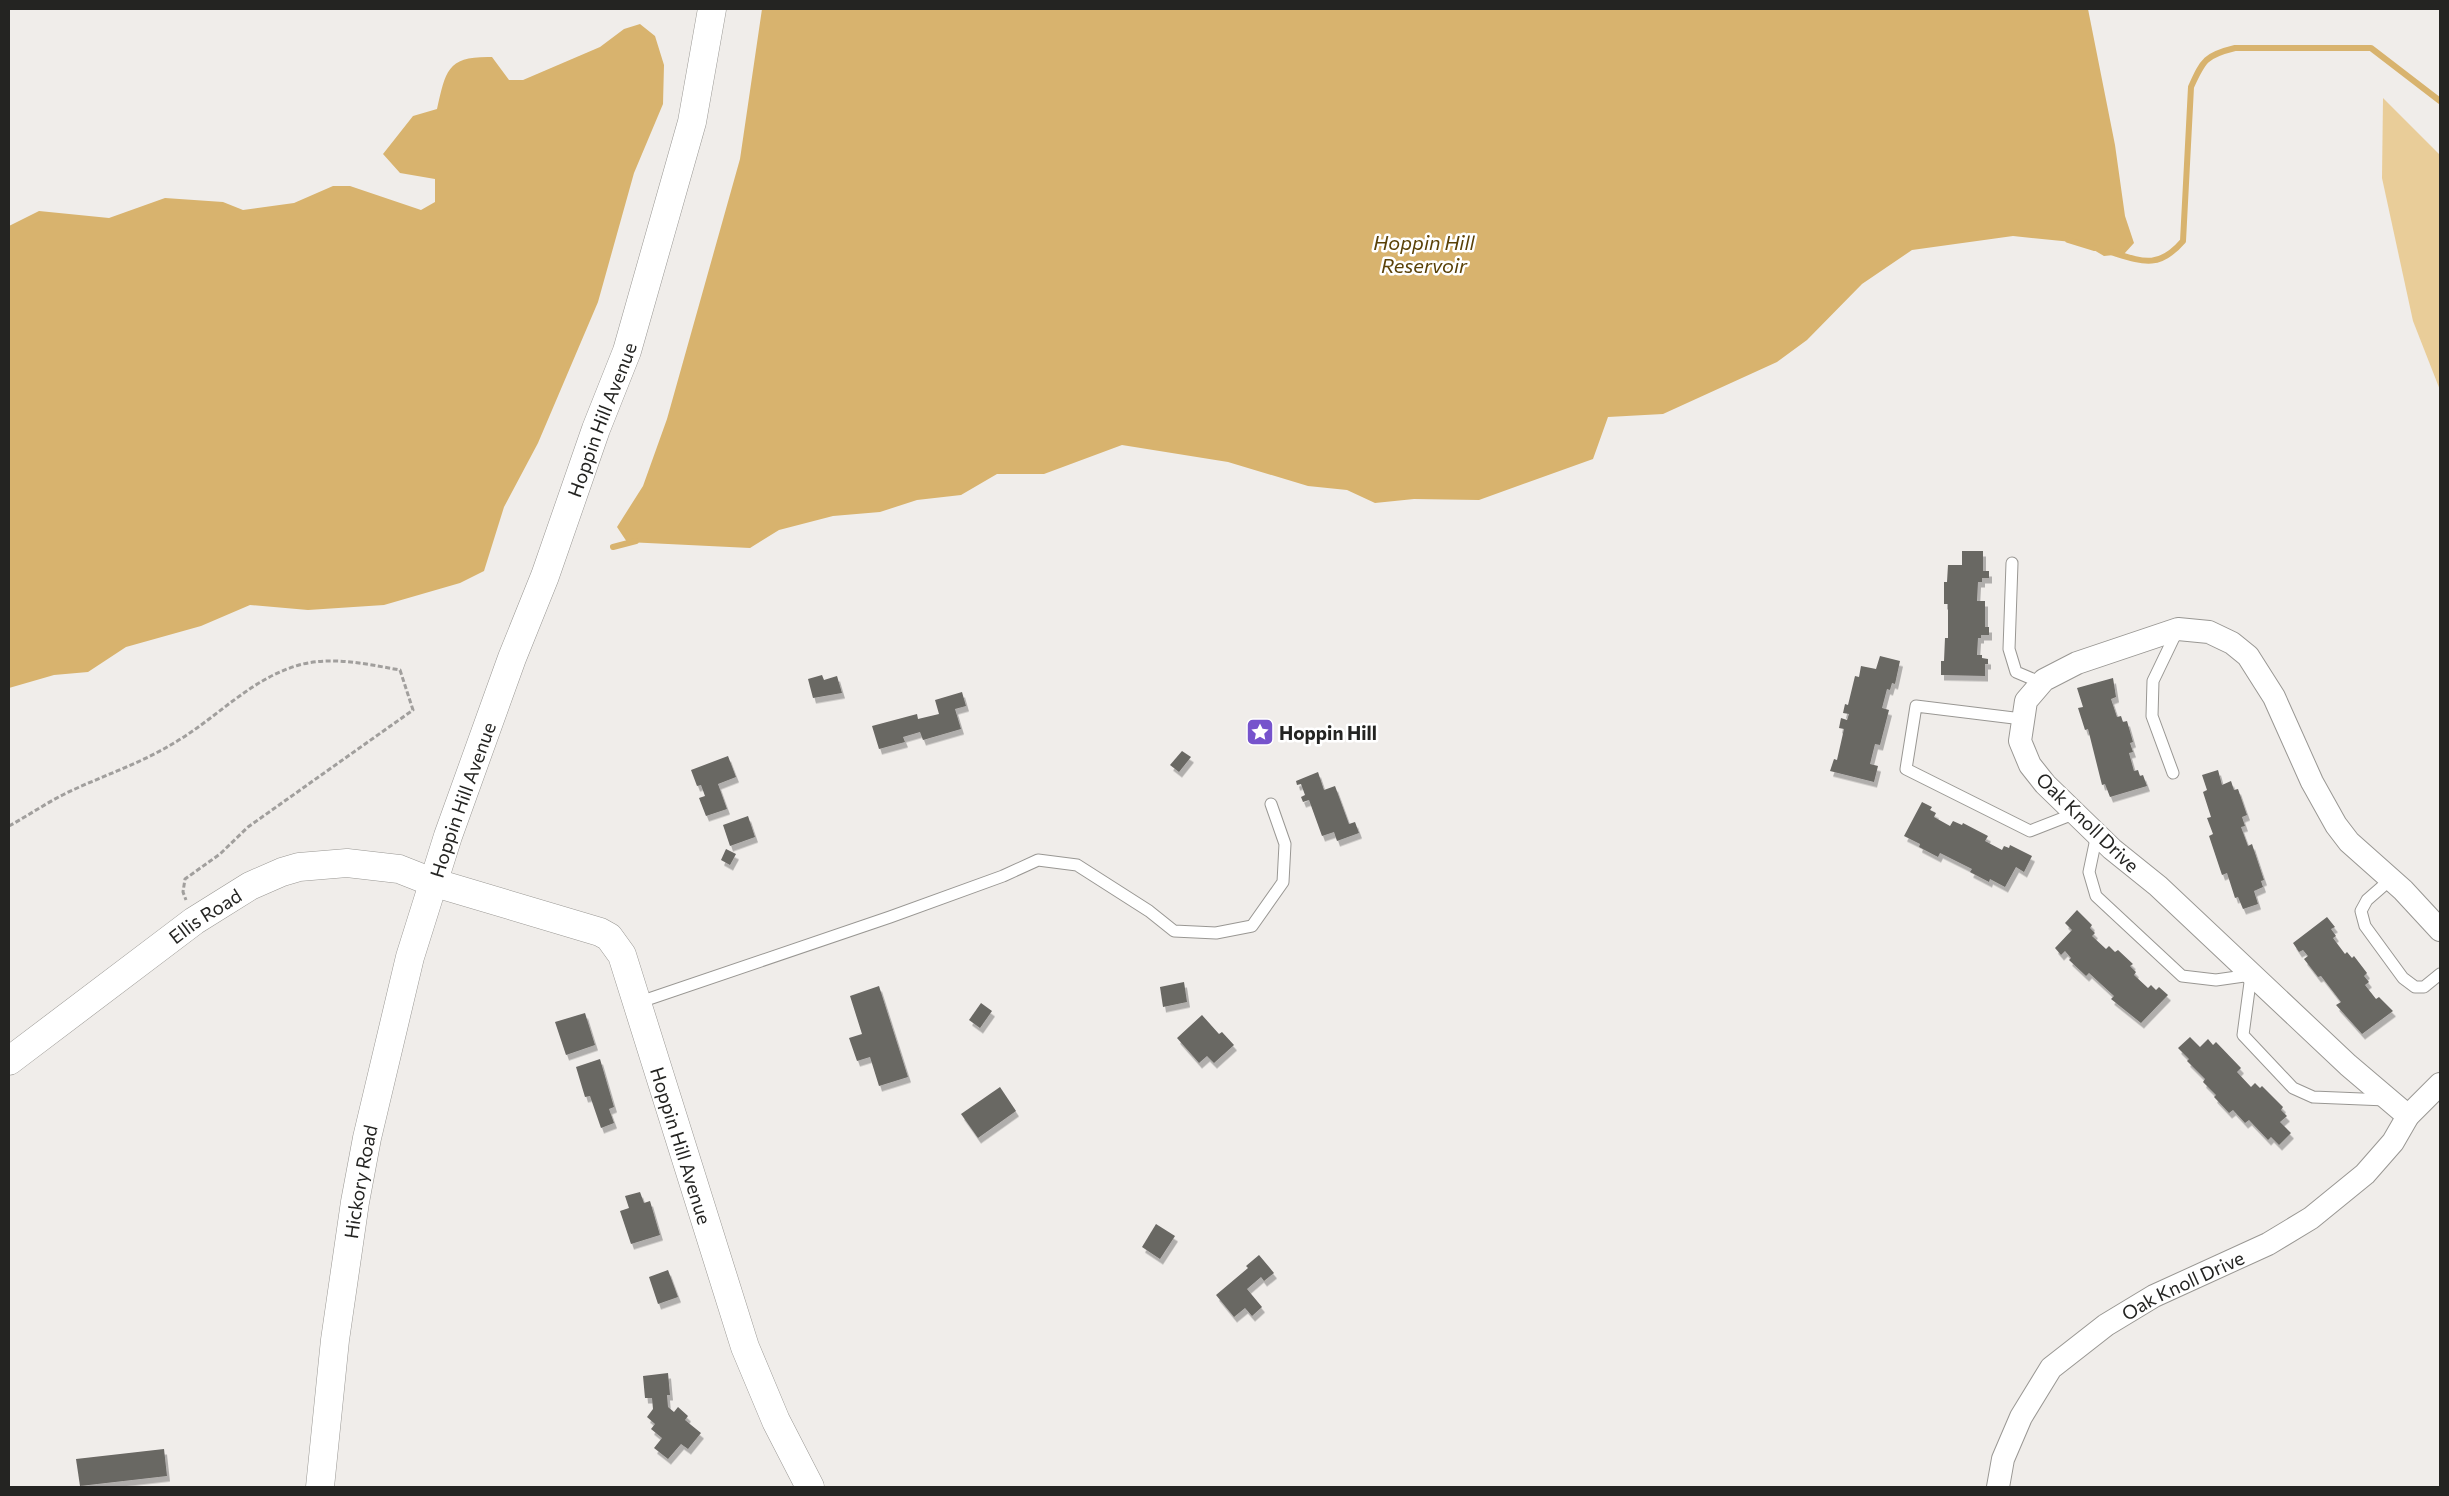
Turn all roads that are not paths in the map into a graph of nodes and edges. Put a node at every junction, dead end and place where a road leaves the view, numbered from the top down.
1 (712, 9) edge
2 (2012, 563) dead end
3 (2178, 629) junction
4 (2042, 683) junction
5 (2022, 719) junction
6 (2173, 773) dead end
7 (1271, 804) dead end
8 (2076, 813) junction
9 (2097, 834) junction
10 (2391, 879) junction
11 (432, 882) junction
12 (2440, 930) edge
13 (2440, 974) edge
14 (2251, 975) junction
15 (637, 1004) junction
16 (9, 1061) edge
17 (2440, 1084) edge
18 (2390, 1101) junction
19 (2408, 1116) junction
20 (320, 1487) edge
21 (810, 1487) edge
22 (1998, 1487) edge

1 - 11 main road, Hoppin Hill Avenue
2 - 4 lane
3 - 4 street, Oak Knoll Drive
3 - 6 lane
3 - 10 street, Oak Knoll Drive
4 - 5 street, Oak Knoll Drive
5 - 8 street, Oak Knoll Drive
5 - 8 lane
7 - 15 lane
8 - 9 street, Oak Knoll Drive
9 - 14 street, Oak Knoll Drive
9 - 14 lane
10 - 12 street, Oak Knoll Drive
10 - 13 lane
11 - 15 main road, Hoppin Hill Avenue
11 - 16 main road, Ellis Road
11 - 20 main road, Hickory Road
14 - 18 street, Oak Knoll Drive
14 - 18 lane
15 - 21 main road, Hoppin Hill Avenue
17 - 19 street, Oak Knoll Drive
18 - 19 street, Oak Knoll Drive
19 - 22 street, Oak Knoll Drive

